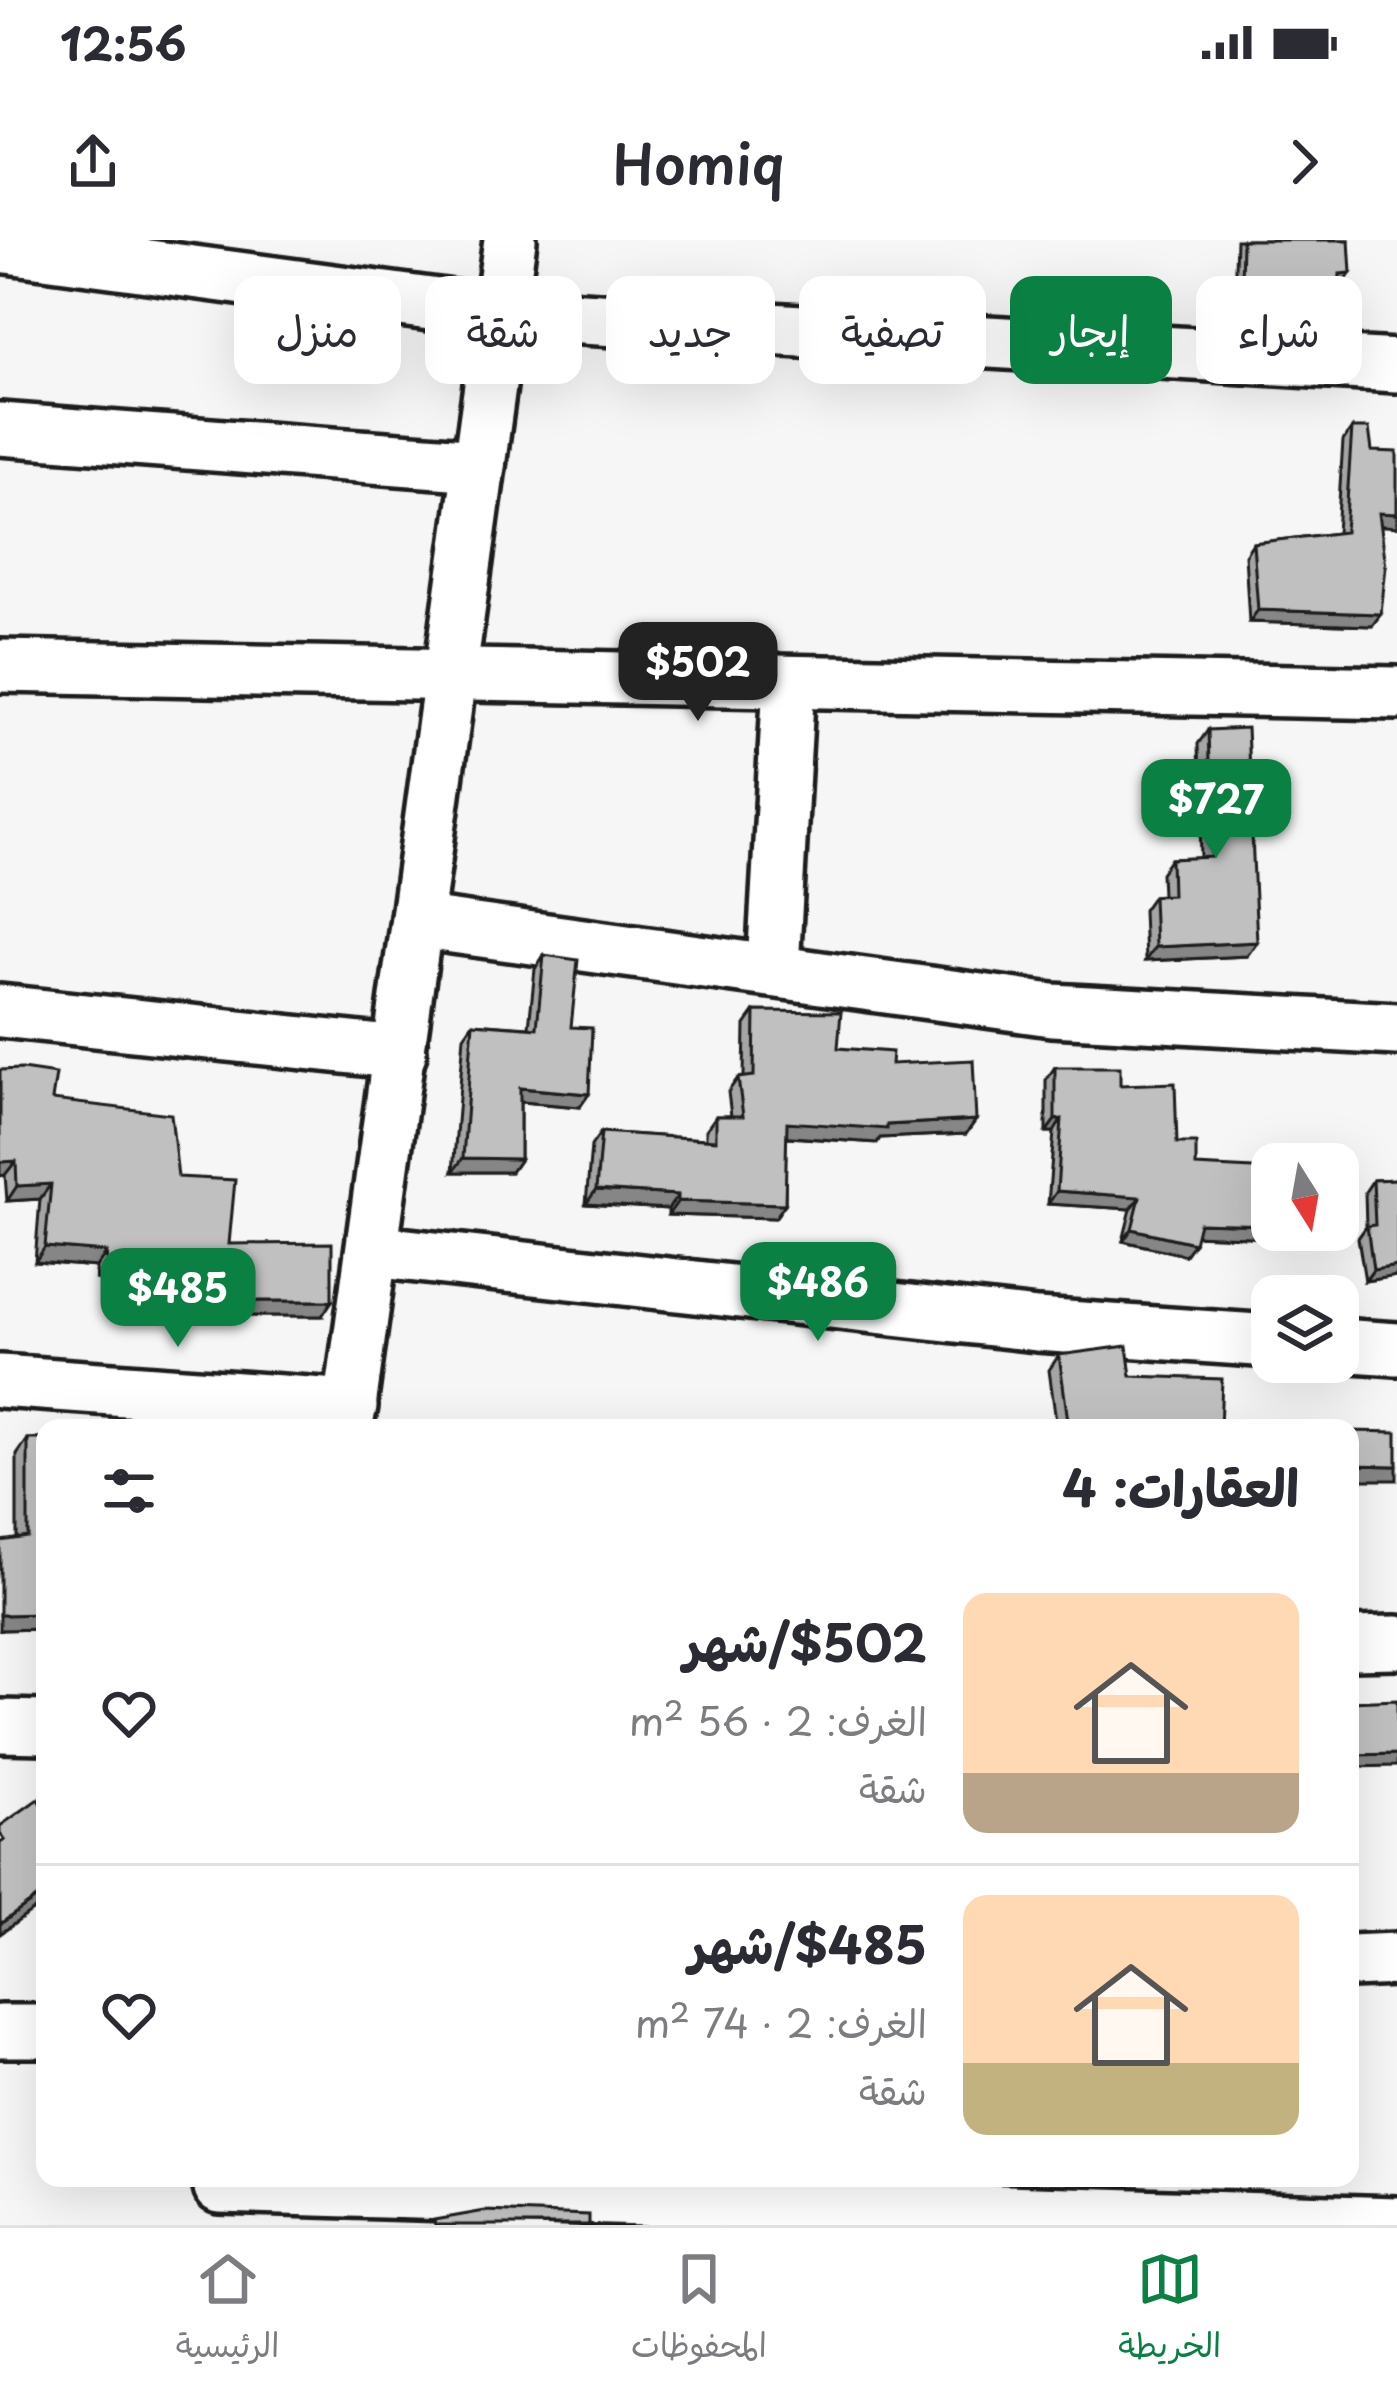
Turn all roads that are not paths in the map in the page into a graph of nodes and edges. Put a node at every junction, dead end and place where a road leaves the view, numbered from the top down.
1 (510, 240) edge
2 (0, 246) edge
3 (504, 276) edge
4 (425, 303) edge
5 (582, 318) edge
6 (1397, 366) edge
7 (489, 384) edge
8 (0, 429) edge
9 (479, 465) junction
10 (0, 666) edge
11 (448, 676) junction
12 (789, 682) junction
13 (1397, 693) edge
14 (417, 922) junction
15 (772, 967) junction
16 (0, 1011) edge
17 (1397, 1029) edge
18 (400, 1053) junction
19 (372, 1251) junction
20 (1251, 1340) edge
21 (1359, 1346) edge
22 (1397, 1348) edge
23 (0, 1381) edge
24 (349, 1417) edge
25 (1359, 1642) edge
26 (1397, 1642) edge
27 (0, 1726) edge
28 (36, 1726) edge
29 (1397, 1959) edge
30 (1359, 1961) edge
31 (0, 2031) edge
32 (36, 2031) edge
33 (220, 2197) edge
34 (1397, 2223) edge

1 - 3 street
2 - 4 street
5 - 6 street
7 - 9 street
8 - 9 street
9 - 11 street
10 - 11 street
11 - 12 street
11 - 14 street
12 - 13 street
12 - 15 street
14 - 15 street
14 - 18 street
15 - 17 street
16 - 18 street
18 - 19 street
19 - 20 street
19 - 24 street
21 - 22 street
23 - 24 street
25 - 26 street
27 - 28 street
29 - 30 street
31 - 32 street
33 - 34 street

